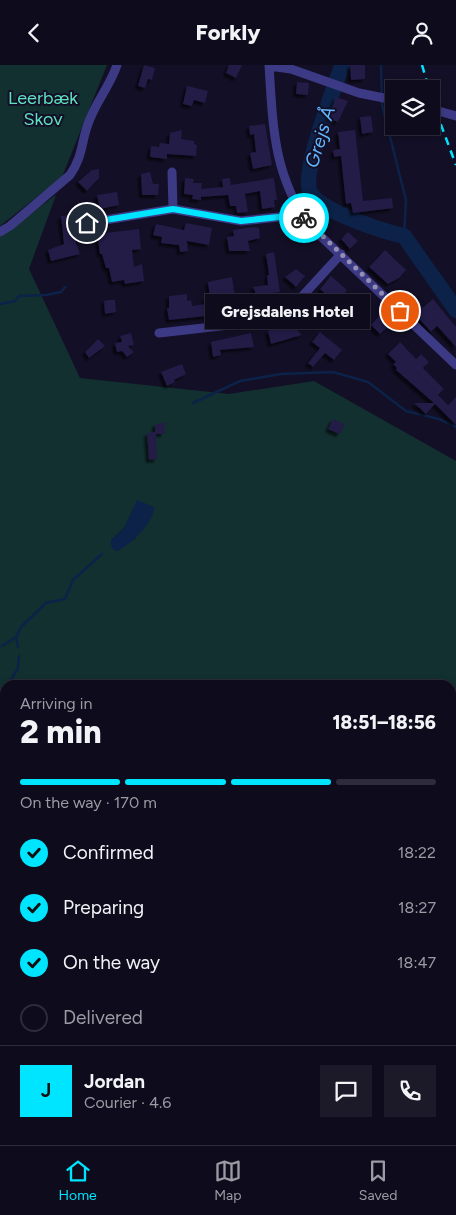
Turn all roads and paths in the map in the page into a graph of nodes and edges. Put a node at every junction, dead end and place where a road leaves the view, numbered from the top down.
1 (117, 65) edge
2 (269, 66) edge
3 (385, 98) edge
4 (440, 112) edge
5 (456, 116) edge
6 (172, 172) dead end
7 (173, 209) junction
8 (300, 213) junction
9 (0, 232) edge
10 (87, 236) dead end
11 (341, 254) junction
12 (160, 333) dead end
13 (456, 365) edge

1 - 9 street
2 - 3 street
2 - 8 street
4 - 5 street
6 - 7 street
7 - 8 street
7 - 10 street
8 - 11 street
11 - 12 street
11 - 13 street

